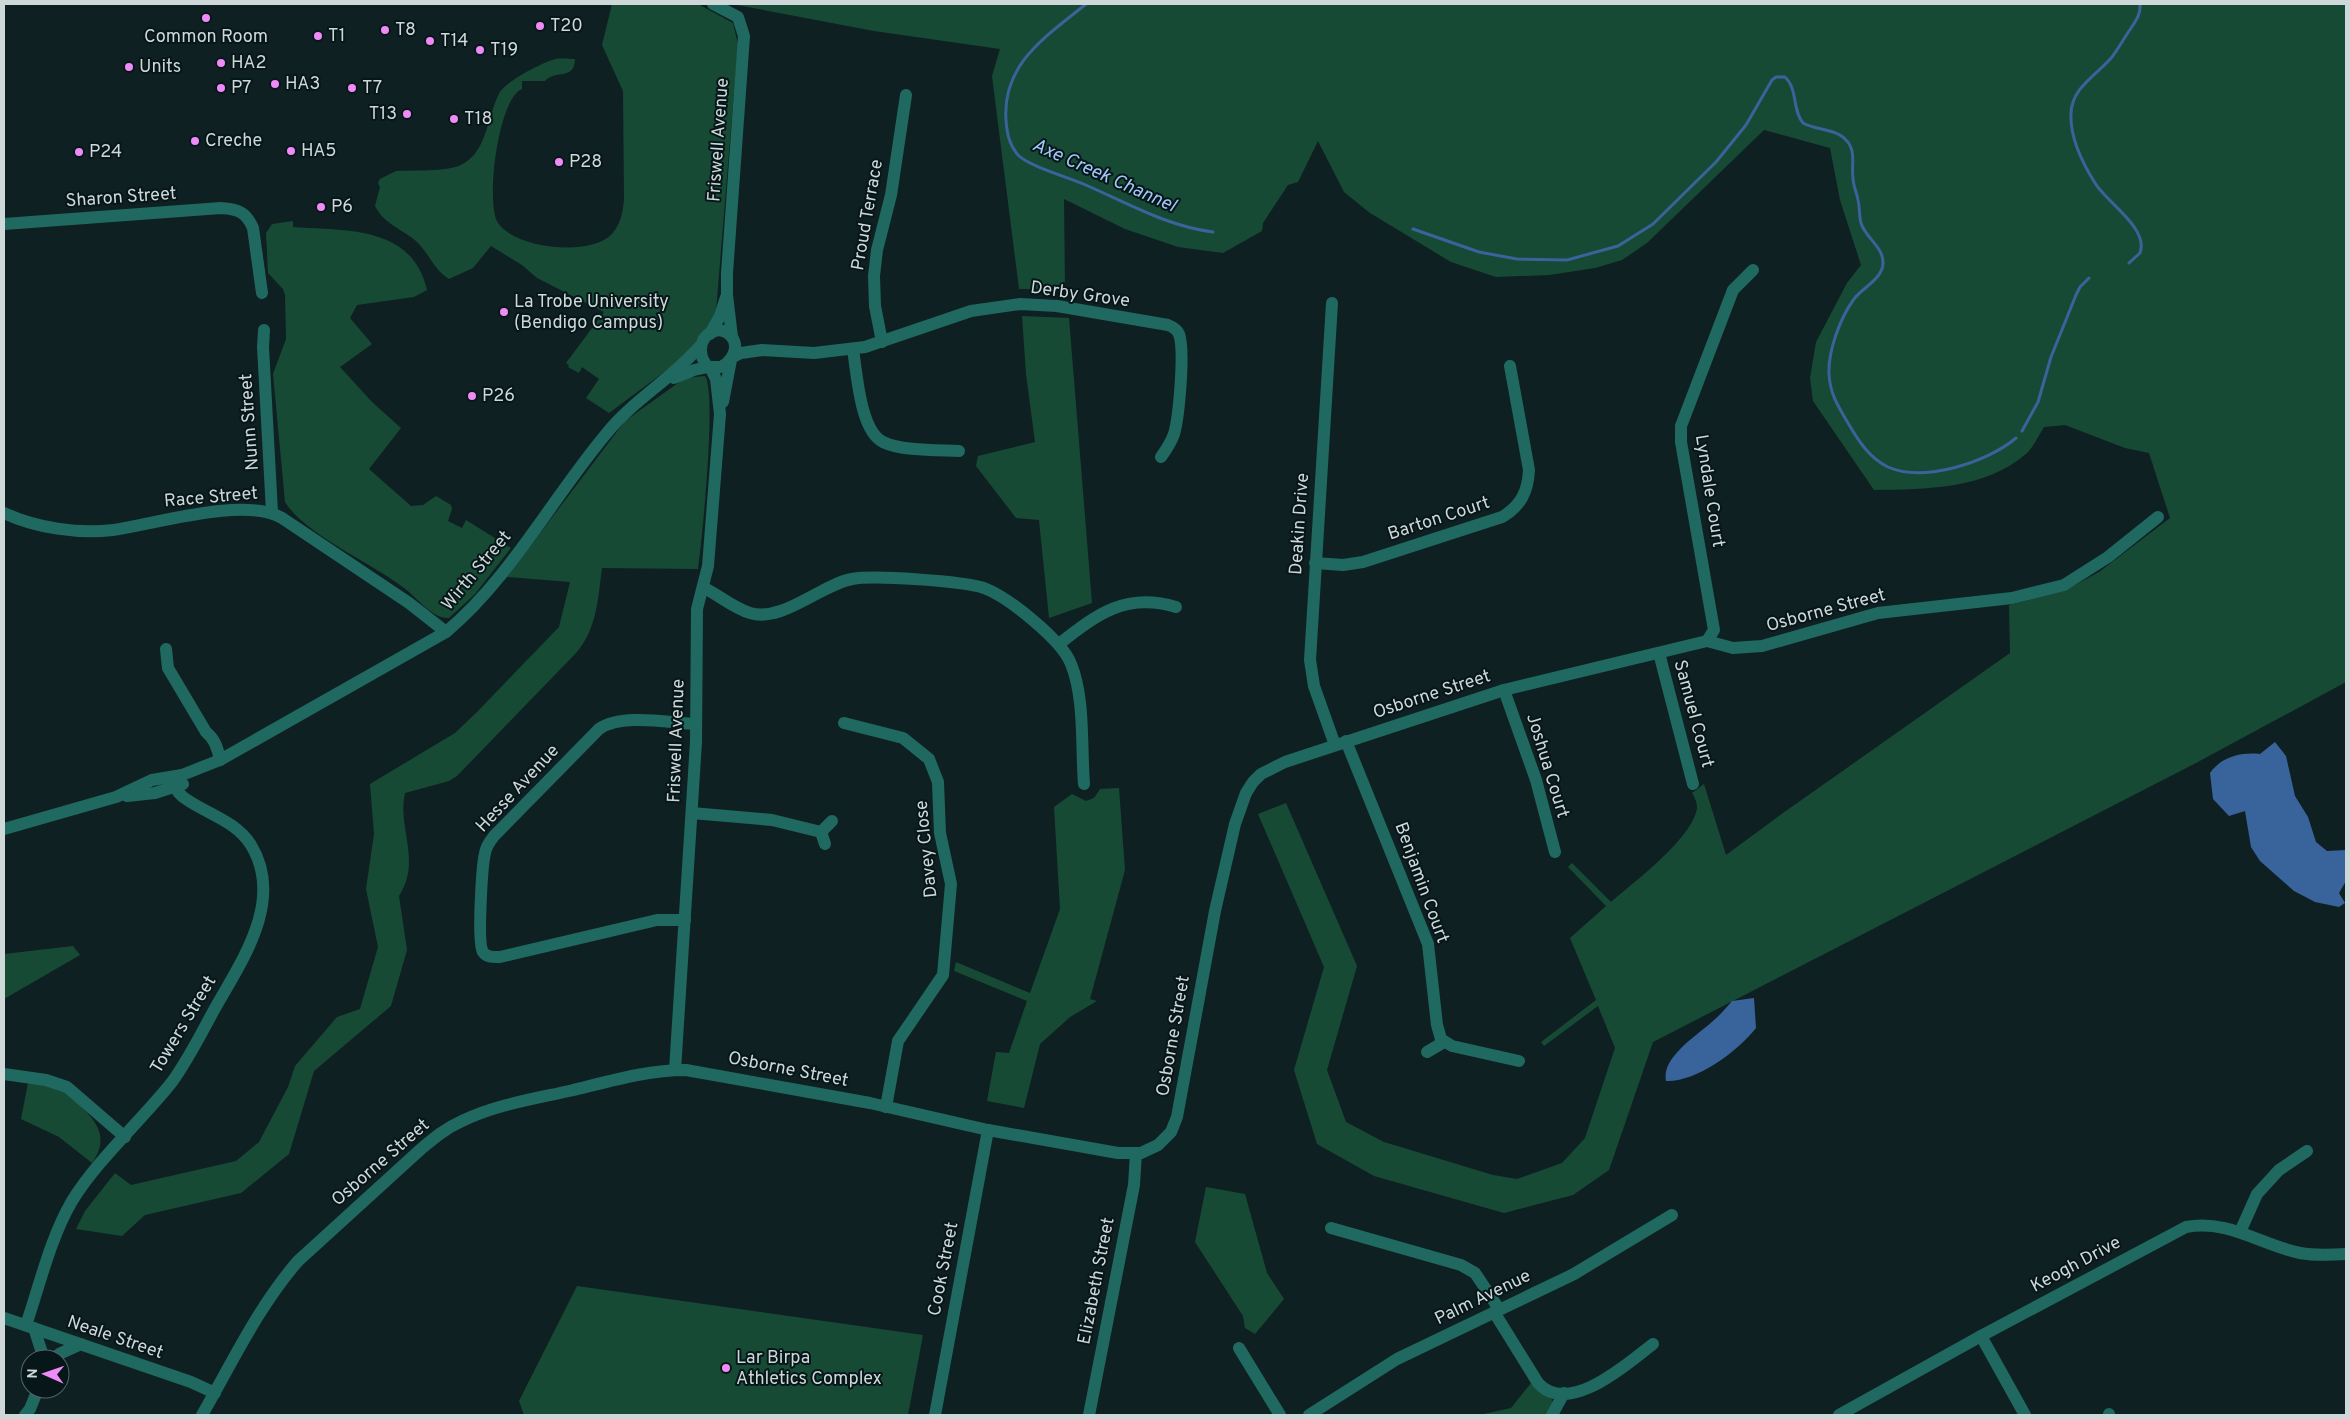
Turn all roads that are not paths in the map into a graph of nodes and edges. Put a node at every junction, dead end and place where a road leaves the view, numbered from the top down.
1 (713, 4) edge
2 (906, 95) dead end
3 (4, 224) edge
4 (1753, 270) dead end
5 (262, 293) dead end
6 (727, 295) junction
7 (1332, 303) dead end
8 (264, 330) dead end
9 (710, 334) junction
10 (733, 338) junction
11 (882, 342) junction
12 (700, 346) junction
13 (762, 350) junction
14 (852, 350) junction
15 (732, 358) junction
16 (1510, 366) dead end
17 (709, 367) junction
18 (664, 381) junction
19 (720, 414) junction
20 (959, 451) dead end
21 (1161, 457) dead end
22 (272, 512) junction
23 (4, 513) edge
24 (2158, 517) dead end
25 (1315, 563) junction
26 (704, 588) junction
27 (1176, 606) dead end
28 (446, 632) junction
29 (1707, 641) junction
30 (1059, 644) junction
31 (166, 649) dead end
32 (1659, 653) junction
33 (1504, 690) junction
34 (844, 723) dead end
35 (696, 724) junction
36 (1340, 743) junction
37 (220, 760) junction
38 (176, 781) junction
39 (1084, 784) dead end
40 (1694, 784) dead end
41 (692, 812) junction
42 (832, 821) dead end
43 (4, 829) edge
44 (820, 832) junction
45 (825, 844) dead end
46 (1555, 852) dead end
47 (685, 920) junction
48 (1444, 1042) junction
49 (1427, 1052) dead end
50 (1519, 1061) dead end
51 (675, 1070) junction
52 (4, 1074) edge
53 (886, 1107) junction
54 (988, 1130) junction
55 (125, 1137) junction
56 (2307, 1151) dead end
57 (1136, 1154) junction
58 (1672, 1215) dead end
59 (1331, 1228) dead end
60 (2240, 1232) junction
61 (2346, 1254) edge
62 (1496, 1311) junction
63 (4, 1318) edge
64 (30, 1327) junction
65 (1981, 1336) junction
66 (81, 1344) junction
67 (1654, 1344) dead end
68 (1239, 1348) dead end
69 (40, 1349) edge
70 (70, 1350) edge
71 (215, 1393) junction
72 (1564, 1394) junction
73 (34, 1399) edge
74 (1843, 1414) edge
75 (25, 1415) edge
76 (202, 1415) edge
77 (935, 1415) edge
78 (1089, 1415) edge
79 (1280, 1415) edge
80 (1309, 1415) edge
81 (1552, 1415) edge
82 (2025, 1415) edge

1 - 6 street, Friswell Avenue
2 - 11 street, Proud Terrace
3 - 5 street, Sharon Street
4 - 29 street, Lyndale Court
6 - 9 street, Friswell Avenue
6 - 10 street, Friswell Avenue
7 - 25 street, Deakin Drive
8 - 22 street, Nunn Street
9 - 10 street
9 - 12 street
10 - 13 street, Derby Grove
10 - 15 street
11 - 14 street, Derby Grove
11 - 21 street, Derby Grove
12 - 17 street
12 - 18 street, Wirth Street
13 - 14 street, Derby Grove
13 - 15 street, Derby Grove
14 - 20 street
15 - 17 street
15 - 19 street, Friswell Avenue
16 - 25 street, Barton Court
17 - 18 street, Wirth Street
17 - 19 street, Friswell Avenue
18 - 28 street, Wirth Street
19 - 26 street, Friswell Avenue
22 - 23 street, Race Street
22 - 28 street, Race Street
24 - 29 street, Osborne Street
25 - 36 street, Deakin Drive
26 - 30 street
26 - 35 street, Friswell Avenue
27 - 30 street
28 - 37 street, Wirth Street
29 - 32 street, Osborne Street
30 - 39 street
31 - 37 street
32 - 33 street, Osborne Street
32 - 40 street, Samuel Court
33 - 36 street, Osborne Street
33 - 46 street, Joshua Court
34 - 53 street, Davey Close
35 - 41 street, Friswell Avenue
35 - 47 street, Hesse Avenue
36 - 48 street, Benjamin Court
36 - 57 street, Osborne Street
37 - 38 street, Wirth Street
38 - 43 street, Wirth Street
38 - 55 street, Towers Street
41 - 44 street
41 - 47 street, Friswell Avenue
42 - 44 street
44 - 45 street
47 - 51 street, Friswell Avenue
48 - 49 street
48 - 50 street
51 - 53 street, Osborne Street
51 - 71 street, Osborne Street
52 - 55 street
53 - 54 street, Osborne Street
54 - 57 street, Osborne Street
54 - 77 street, Cook Street
55 - 64 street, Towers Street
56 - 60 street
57 - 78 street, Elizabeth Street
58 - 62 street, Palm Avenue
59 - 62 street
60 - 61 street, Keogh Drive
60 - 65 street, Keogh Drive
62 - 72 street
62 - 80 street, Palm Avenue
63 - 64 street, Neale Street
64 - 66 street, Neale Street
64 - 69 street
65 - 74 street, Keogh Drive
65 - 82 street
66 - 70 street
66 - 71 street, Neale Street
67 - 72 street
68 - 79 street
71 - 76 street, Osborne Street
72 - 81 street
73 - 75 street

